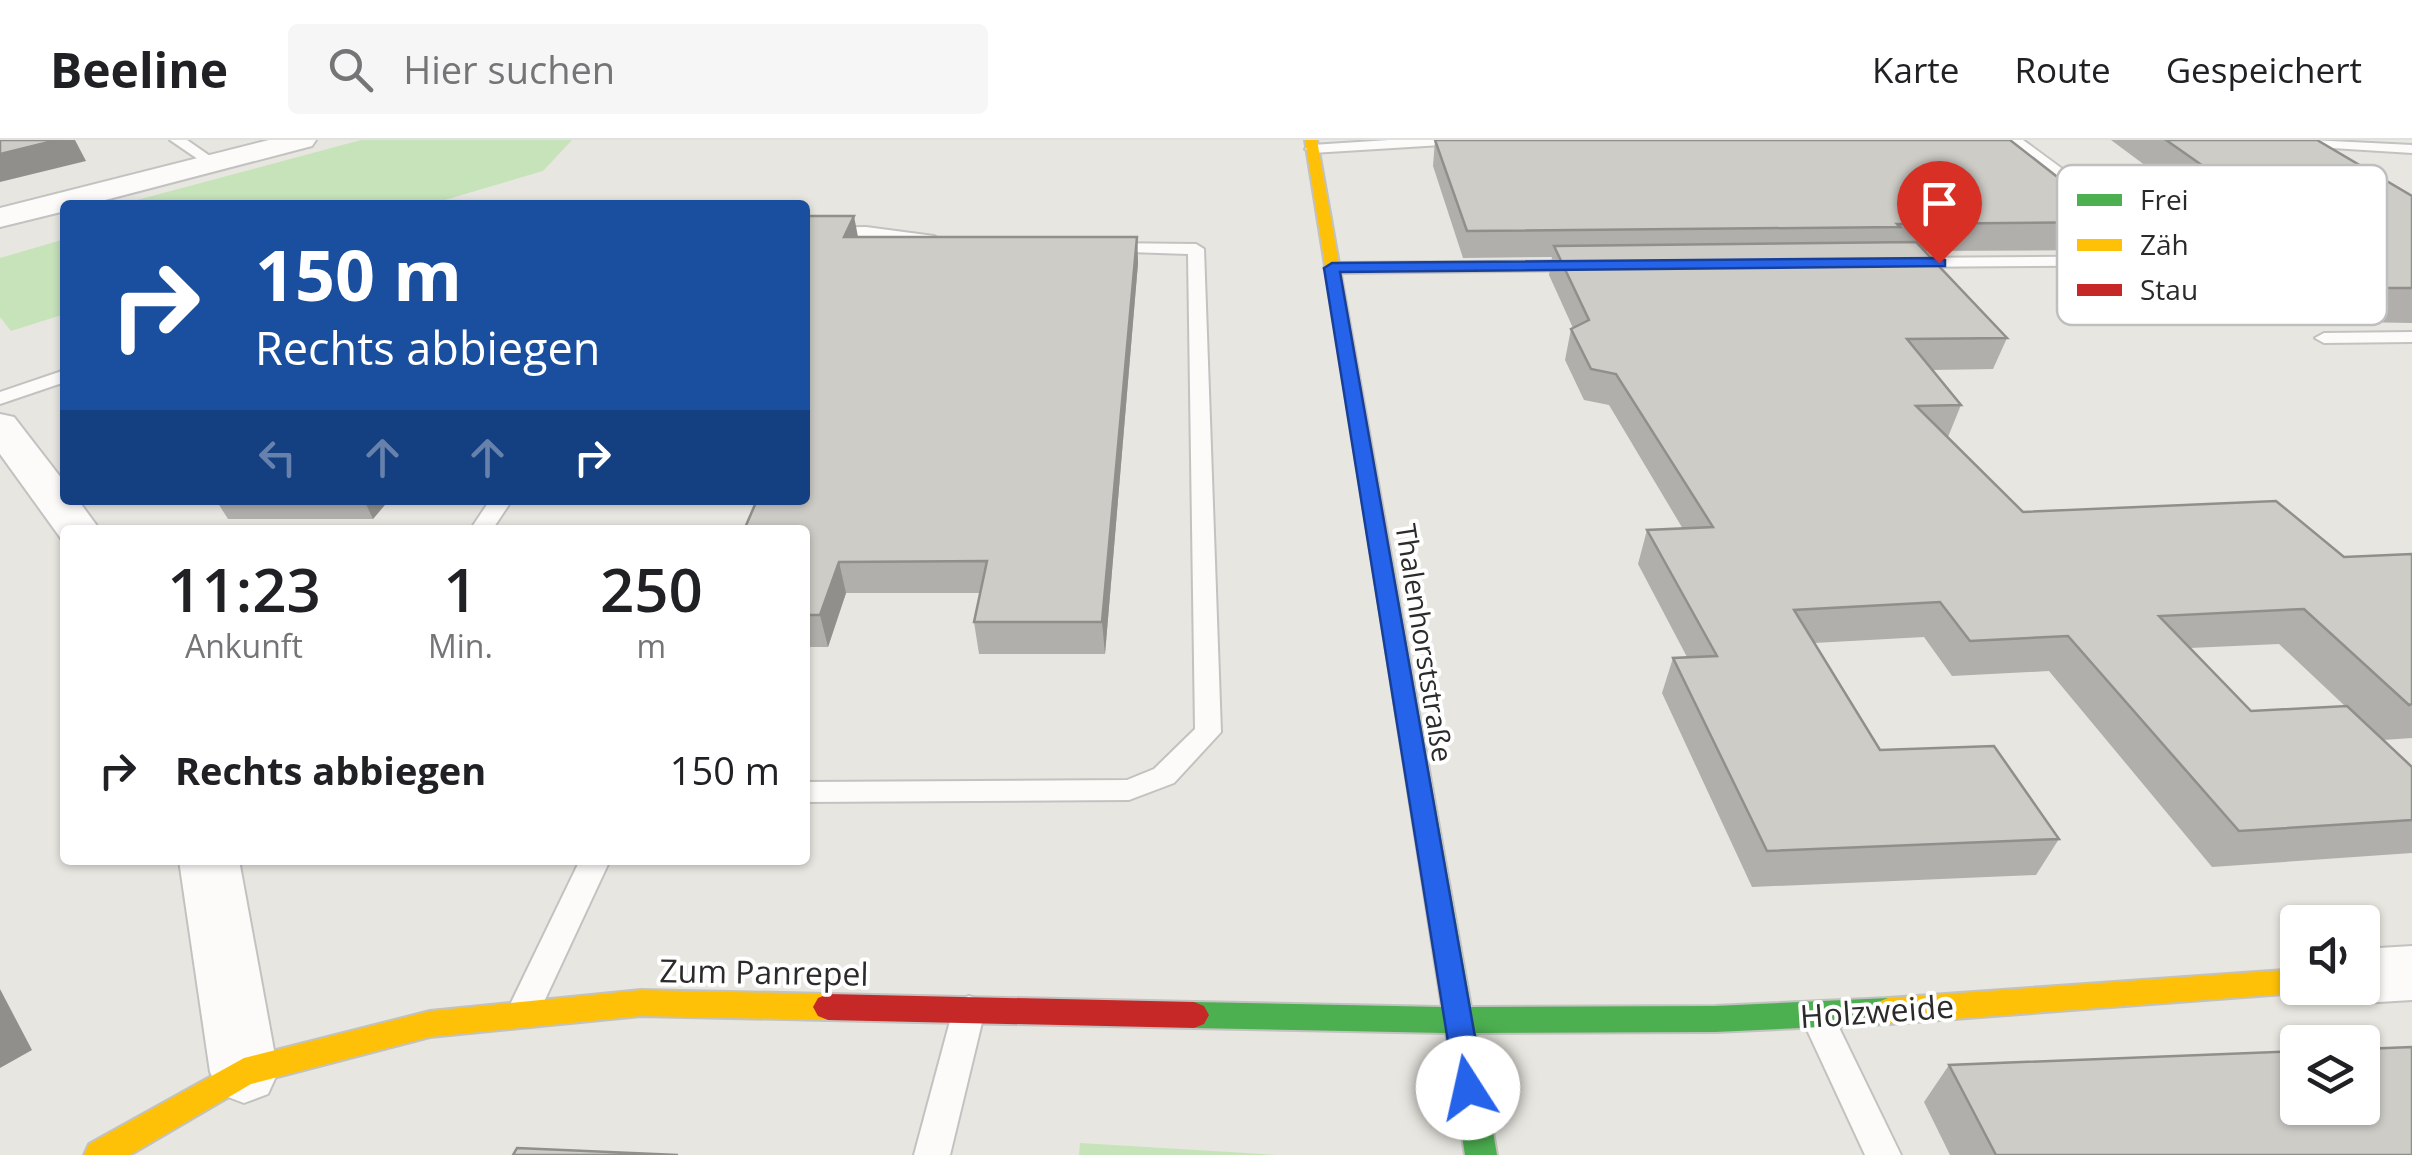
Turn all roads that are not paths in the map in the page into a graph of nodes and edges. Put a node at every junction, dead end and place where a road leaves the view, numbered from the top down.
1 (178, 140) edge
2 (302, 140) edge
3 (1458, 140) edge
4 (2014, 140) edge
5 (2313, 142) edge
6 (1311, 145) edge
7 (2412, 149) edge
8 (2348, 162) edge
9 (213, 163) junction
10 (2057, 172) edge
11 (70, 200) edge
12 (60, 203) edge
13 (0, 218) edge
14 (810, 232) edge
15 (954, 244) edge
16 (1084, 248) edge
17 (2057, 261) edge
18 (1880, 263) edge
19 (1604, 266) edge
20 (1332, 268) junction
21 (2412, 337) edge
22 (2324, 338) dead end
23 (60, 378) edge
24 (0, 398) edge
25 (0, 426) edge
26 (74, 525) edge
27 (810, 792) edge
28 (209, 865) edge
29 (593, 865) edge
30 (2412, 973) edge
31 (2380, 975) edge
32 (2280, 982) edge
33 (968, 1010) junction
34 (521, 1016) junction
35 (1817, 1017) junction
36 (1456, 1020) junction
37 (244, 1072) junction
38 (100, 1155) edge
39 (932, 1155) edge
40 (1480, 1155) edge
41 (1884, 1155) edge

1 - 9 lane
2 - 9 street
3 - 6 lane
4 - 10 lane
5 - 7 lane
5 - 8 lane
6 - 20 main road, Thalenhorststraße
9 - 11 street
12 - 13 street
14 - 15 lane
16 - 27 lane
17 - 18 lane
19 - 20 lane
20 - 36 main road, Thalenhorststraße
21 - 22 lane
23 - 24 lane
25 - 26 street
28 - 37 street
29 - 34 lane
30 - 31 street
32 - 35 main road, Holzweide
33 - 34 main road, Zum Panrepel
33 - 36 main road, Zum Panrepel
33 - 39 lane
34 - 37 main road, Zum Panrepel
35 - 36 main road, Holzweide
35 - 41 lane
36 - 40 main road, Thalenhorststraße
37 - 38 main road, Zum Panrepel

